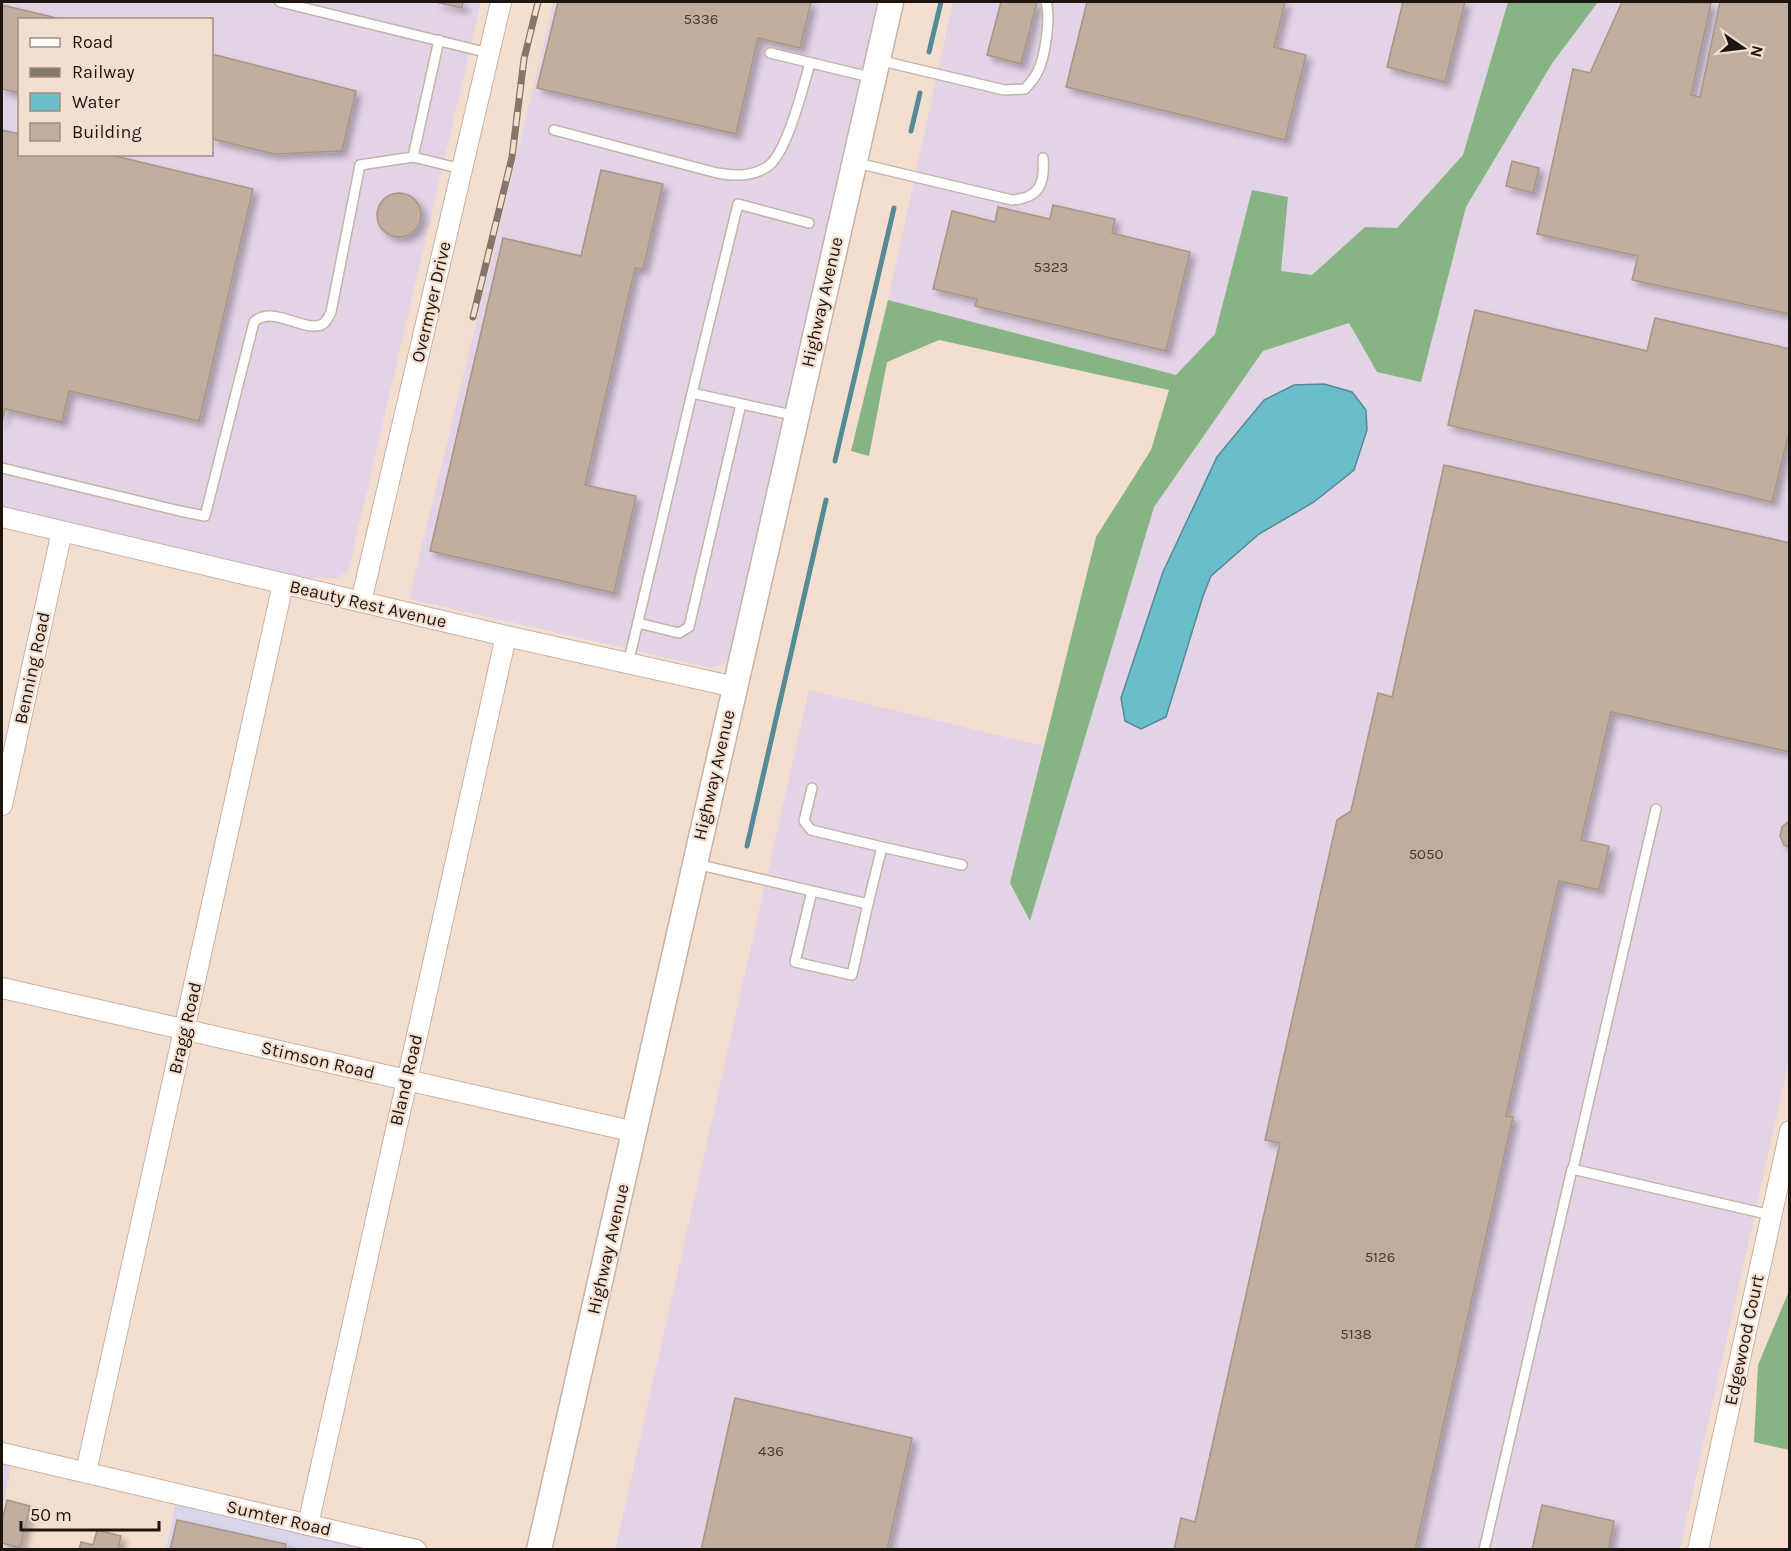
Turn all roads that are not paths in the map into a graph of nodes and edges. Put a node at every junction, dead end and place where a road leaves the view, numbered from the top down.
1 (280, 2) edge
2 (501, 2) edge
3 (891, 2) edge
4 (1046, 2) edge
5 (439, 40) junction
6 (489, 53) junction
7 (770, 53) dead end
8 (810, 63) junction
9 (876, 69) junction
10 (554, 130) dead end
11 (413, 157) junction
12 (1043, 158) dead end
13 (855, 162) junction
14 (462, 169) junction
15 (809, 223) dead end
16 (692, 393) junction
17 (741, 404) junction
18 (796, 416) junction
19 (2, 468) edge
20 (2, 517) edge
21 (62, 531) junction
22 (283, 584) junction
23 (361, 602) junction
24 (638, 623) junction
25 (506, 636) junction
26 (628, 664) junction
27 (735, 687) junction
28 (812, 788) dead end
29 (2, 805) edge
30 (1656, 809) dead end
31 (882, 847) junction
32 (694, 863) junction
33 (962, 864) dead end
34 (812, 891) junction
35 (868, 904) junction
36 (2, 988) edge
37 (185, 1030) junction
38 (406, 1081) junction
39 (1790, 1131) edge
40 (635, 1132) junction
41 (1573, 1169) junction
42 (1771, 1215) junction
43 (2, 1453) edge
44 (86, 1472) junction
45 (308, 1525) junction
46 (375, 1545) edge
47 (416, 1550) edge
48 (539, 1550) edge
49 (1484, 1550) edge
50 (1698, 1550) edge

1 - 5 lane
2 - 6 street, Overmyer Drive
3 - 9 street, Highway Avenue
4 - 9 lane
5 - 6 lane
5 - 11 lane
6 - 14 street, Overmyer Drive
7 - 8 lane
8 - 9 lane
8 - 10 lane
9 - 13 street, Highway Avenue
11 - 14 lane
11 - 19 lane
12 - 13 lane
13 - 18 street, Highway Avenue
14 - 23 street, Overmyer Drive
15 - 16 lane
16 - 17 lane
16 - 24 lane
17 - 18 lane
17 - 24 lane
18 - 27 street, Highway Avenue
20 - 21 street, Beauty Rest Avenue
21 - 22 street, Beauty Rest Avenue
21 - 29 street, Benning Road
22 - 23 street, Beauty Rest Avenue
22 - 37 street, Bragg Road
23 - 25 street, Beauty Rest Avenue
24 - 26 lane
25 - 26 street, Beauty Rest Avenue
25 - 38 street, Bland Road
26 - 27 street, Beauty Rest Avenue
27 - 32 street, Highway Avenue
28 - 31 lane
30 - 41 lane
31 - 33 lane
31 - 35 lane
32 - 34 lane
32 - 40 street, Highway Avenue
34 - 35 lane
34 - 35 lane
36 - 37 street, Stimson Road
37 - 38 street, Stimson Road
37 - 44 street, Bragg Road
38 - 40 street, Stimson Road
38 - 45 street, Bland Road
39 - 42 street, Edgewood Court
40 - 48 street, Highway Avenue
41 - 42 lane
41 - 49 lane
42 - 50 street, Edgewood Court
43 - 44 street, Sumter Road
44 - 45 street, Sumter Road
45 - 46 street, Sumter Road
46 - 47 street, Sumter Road

